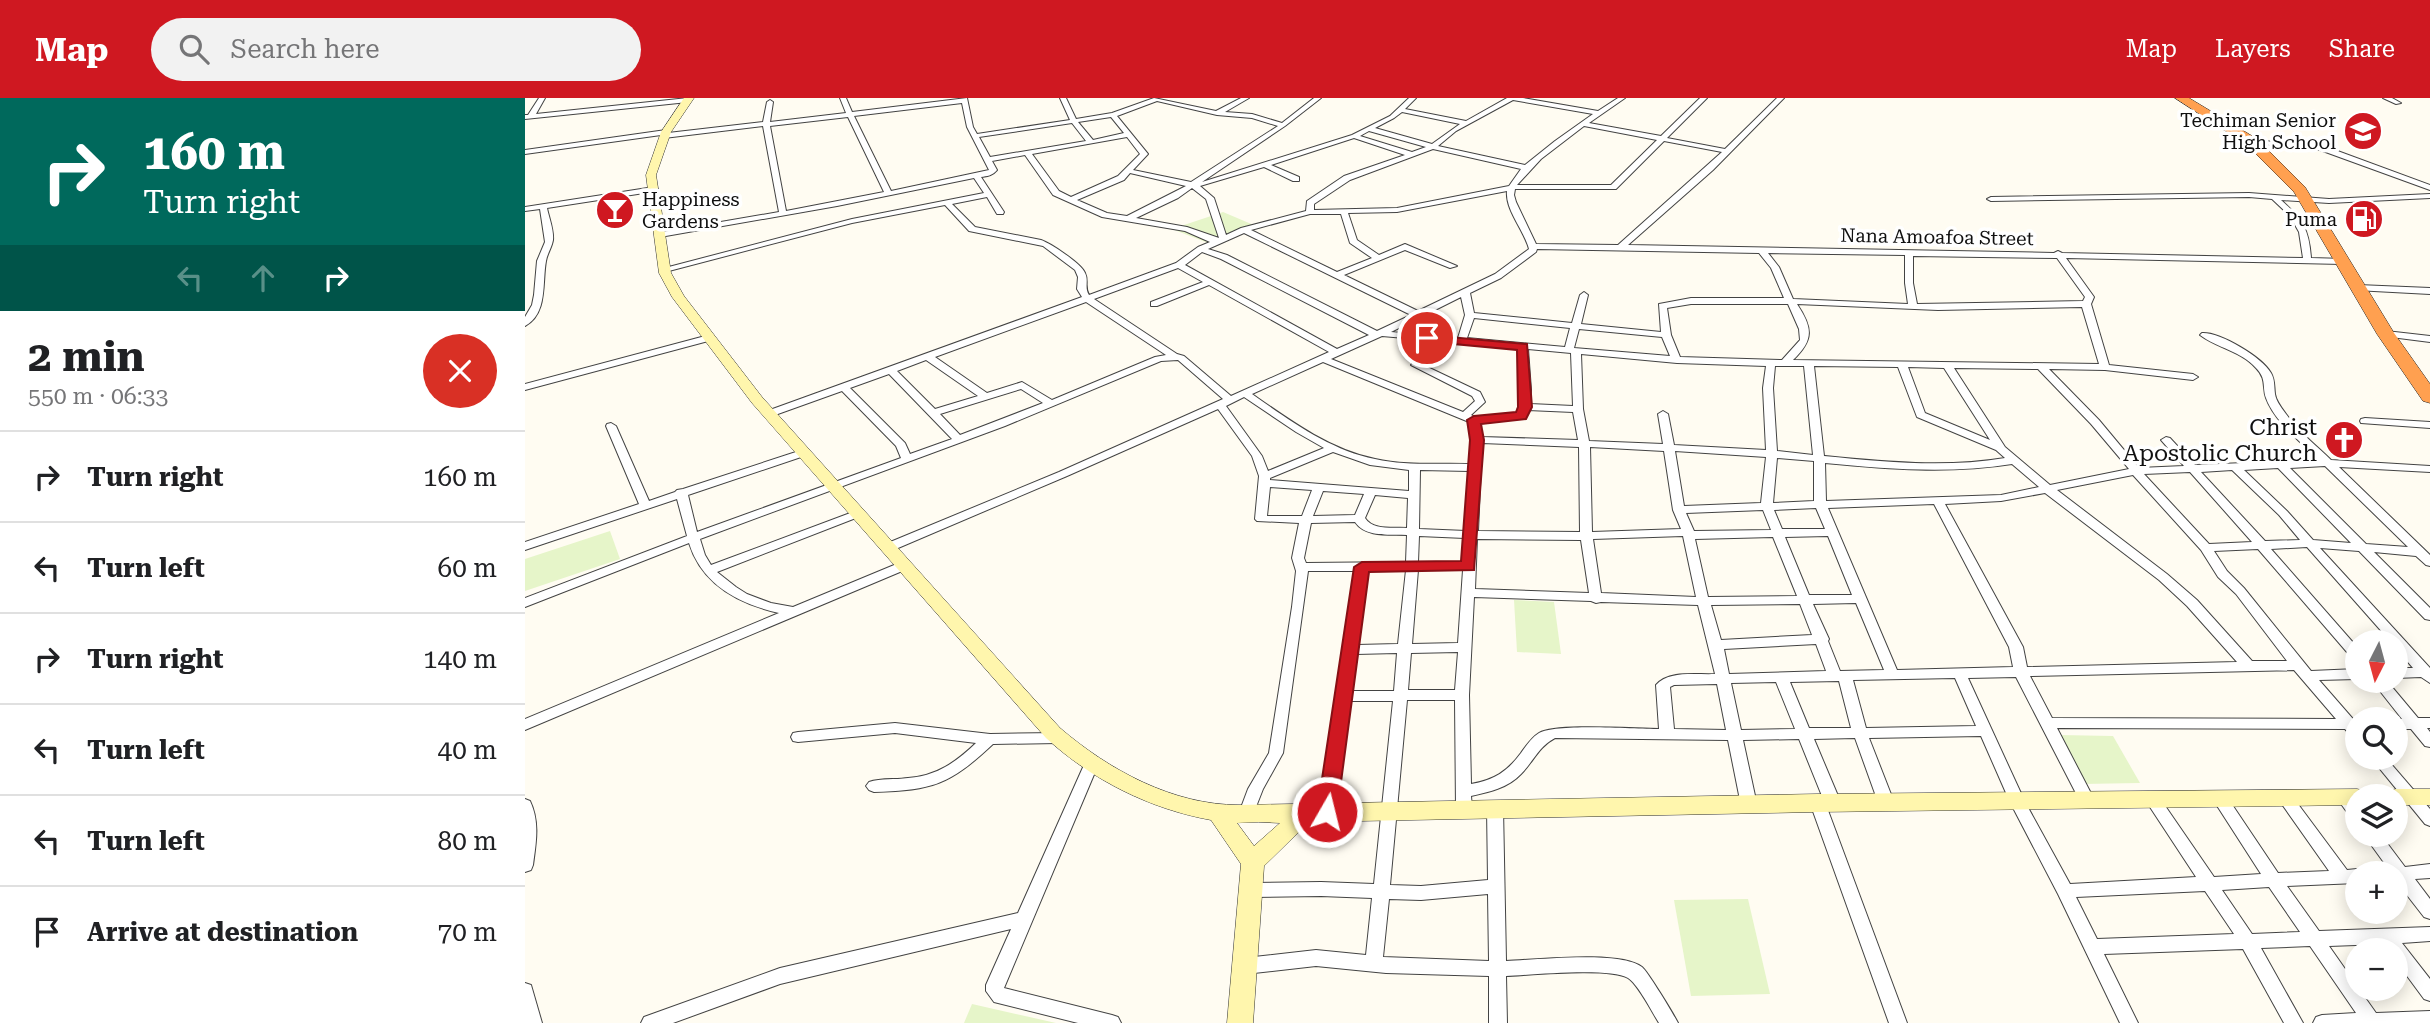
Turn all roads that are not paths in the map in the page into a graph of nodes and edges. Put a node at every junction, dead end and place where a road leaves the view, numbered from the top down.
1 (542, 98) edge
2 (843, 98) edge
3 (1063, 98) edge
4 (1158, 98) edge
5 (1246, 98) edge
6 (1318, 98) edge
7 (1413, 98) edge
8 (1512, 98) edge
9 (1622, 98) edge
10 (1705, 98) edge
11 (1781, 98) edge
12 (2181, 98) edge
13 (2386, 98) edge
14 (688, 99) edge
15 (964, 100) edge
16 (1554, 101) edge
17 (770, 102) dead end
18 (2398, 103) dead end
19 (1402, 110) junction
20 (1217, 113) junction
21 (1600, 113) junction
22 (852, 114) junction
23 (1112, 115) junction
24 (528, 116) edge
25 (1074, 122) junction
26 (1466, 123) junction
27 (766, 124) junction
28 (1584, 124) junction
29 (1283, 125) junction
30 (1369, 129) junction
31 (665, 134) junction
32 (1129, 134) junction
33 (975, 136) junction
34 (1354, 136) junction
35 (1663, 140) junction
36 (1091, 142) junction
37 (2252, 142) junction
38 (1433, 147) junction
39 (1726, 151) junction
40 (525, 152) edge
41 (1027, 153) junction
42 (1411, 154) junction
43 (1238, 157) junction
44 (988, 160) junction
45 (1265, 165) junction
46 (1527, 168) junction
47 (1129, 171) junction
48 (977, 177) junction
49 (1296, 180) dead end
50 (1193, 185) junction
51 (1510, 188) junction
52 (2430, 188) edge
53 (654, 189) junction
54 (889, 194) junction
55 (987, 195) junction
56 (2430, 196) edge
57 (2274, 197) junction
58 (1072, 199) junction
59 (1991, 199) dead end
60 (2307, 200) junction
61 (946, 202) junction
62 (543, 206) junction
63 (525, 209) edge
64 (1000, 212) dead end
65 (1310, 212) junction
66 (1345, 212) junction
67 (783, 214) junction
68 (1128, 219) junction
69 (1244, 230) junction
70 (660, 235) junction
71 (1220, 240) junction
72 (1533, 246) junction
73 (1620, 248) junction
74 (1201, 249) junction
75 (1762, 251) junction
76 (1909, 253) junction
77 (2058, 254) junction
78 (1378, 258) junction
79 (2307, 260) junction
80 (2342, 261) junction
81 (1179, 265) junction
82 (1453, 266) dead end
83 (665, 269) junction
84 (1336, 275) junction
85 (1210, 282) junction
86 (2358, 288) junction
87 (2430, 291) edge
88 (1465, 293) junction
89 (1584, 295) dead end
90 (1087, 298) junction
91 (1790, 301) junction
92 (1154, 304) dead end
93 (2086, 304) junction
94 (1913, 306) junction
95 (1471, 314) junction
96 (1419, 316) junction
97 (525, 323) edge
98 (1577, 326) junction
99 (1379, 334) junction
100 (2386, 334) junction
101 (1666, 335) junction
102 (2205, 335) dead end
103 (709, 338) junction
104 (2430, 339) edge
105 (1461, 342) junction
106 (1523, 346) junction
107 (1572, 350) junction
108 (1338, 353) junction
109 (927, 356) junction
110 (1174, 356) junction
111 (1323, 359) junction
112 (1677, 360) junction
113 (1771, 362) junction
114 (1785, 363) junction
115 (1809, 363) junction
116 (1416, 365) dead end
117 (1902, 365) junction
118 (2040, 366) junction
119 (1948, 367) junction
120 (2105, 367) junction
121 (891, 370) junction
122 (2193, 377) dead end
123 (525, 387) edge
124 (844, 387) junction
125 (1246, 394) junction
126 (984, 396) junction
127 (2430, 397) edge
128 (1050, 403) junction
129 (1226, 403) junction
130 (1525, 407) junction
131 (1578, 409) junction
132 (933, 412) junction
133 (771, 414) junction
134 (1663, 414) dead end
135 (1470, 418) junction
136 (2365, 421) dead end
137 (2430, 425) edge
138 (611, 426) dead end
139 (958, 439) junction
140 (1477, 440) junction
141 (2166, 440) dead end
142 (1584, 443) junction
143 (2000, 447) junction
144 (1334, 448) junction
145 (1667, 449) junction
146 (803, 453) junction
147 (1772, 454) junction
148 (907, 459) junction
149 (1819, 459) junction
150 (2015, 460) junction
151 (2325, 463) junction
152 (2280, 464) junction
153 (1415, 465) junction
154 (2234, 466) junction
155 (1475, 468) junction
156 (2190, 469) junction
157 (2430, 469) edge
158 (2137, 471) junction
159 (1264, 479) junction
160 (1319, 486) junction
161 (834, 487) junction
162 (2048, 489) junction
163 (1371, 491) junction
164 (681, 492) junction
165 (1415, 495) junction
166 (1938, 501) junction
167 (1820, 503) junction
168 (645, 504) junction
169 (1767, 506) junction
170 (1679, 510) junction
171 (857, 514) junction
172 (1359, 518) junction
173 (1306, 520) junction
174 (1412, 530) junction
175 (1833, 532) junction
176 (1688, 534) junction
177 (1779, 534) junction
178 (1470, 535) junction
179 (1586, 536) junction
180 (695, 538) junction
181 (2310, 543) junction
182 (2261, 544) junction
183 (525, 546) edge
184 (887, 548) junction
185 (2206, 548) junction
186 (2365, 549) junction
187 (2419, 552) junction
188 (2430, 562) edge
189 (903, 566) junction
190 (1468, 566) junction
191 (1301, 567) junction
192 (1362, 567) junction
193 (1412, 568) junction
194 (710, 570) junction
195 (1467, 593) junction
196 (1596, 599) junction
197 (1860, 599) junction
198 (1805, 600) junction
199 (1703, 601) junction
200 (525, 603) edge
201 (796, 612) junction
202 (2430, 616) edge
203 (1822, 639) junction
204 (2345, 641) edge
205 (1716, 645) junction
206 (1404, 648) junction
207 (1465, 648) junction
208 (1350, 650) junction
209 (2248, 666) junction
210 (2303, 671) junction
211 (1959, 672) junction
212 (2021, 672) junction
213 (2345, 673) edge
214 (2408, 673) edge
215 (1892, 674) junction
216 (2428, 674) edge
217 (1840, 676) junction
218 (1781, 678) junction
219 (1723, 680) junction
220 (2391, 693) edge
221 (1400, 694) junction
222 (1462, 695) junction
223 (1343, 696) junction
224 (2345, 716) edge
225 (2047, 723) junction
226 (2422, 723) edge
227 (525, 725) edge
228 (2345, 727) edge
229 (1987, 731) junction
230 (1860, 733) junction
231 (1667, 734) junction
232 (1804, 734) junction
233 (1734, 735) junction
234 (798, 737) dead end
235 (1058, 738) junction
236 (990, 739) junction
237 (2430, 742) edge
238 (1091, 765) junction
239 (2388, 770) edge
240 (874, 786) dead end
241 (2412, 797) edge
242 (1464, 800) junction
243 (2222, 800) junction
244 (2287, 800) junction
245 (2087, 801) junction
246 (1886, 802) junction
247 (2018, 802) junction
248 (2154, 802) junction
249 (1825, 803) junction
250 (2345, 803) edge
251 (1749, 804) junction
252 (525, 805) edge
253 (1495, 808) junction
254 (1914, 808) dead end
255 (1389, 810) junction
256 (1218, 813) junction
257 (1247, 813) junction
258 (1315, 813) junction
259 (2430, 820) edge
260 (1253, 862) junction
261 (525, 865) edge
262 (2345, 870) edge
263 (2430, 871) edge
264 (2408, 873) edge
265 (2345, 876) edge
266 (2274, 881) junction
267 (2209, 883) junction
268 (1496, 886) junction
269 (2408, 886) edge
270 (1251, 890) junction
271 (1381, 891) junction
272 (2061, 891) junction
273 (2430, 912) edge
274 (1024, 919) junction
275 (2430, 934) edge
276 (2387, 936) junction
277 (2315, 940) junction
278 (2249, 943) junction
279 (2092, 947) junction
280 (1374, 964) junction
281 (1245, 966) junction
282 (1497, 969) junction
283 (525, 991) edge
284 (2430, 993) edge
285 (2430, 1019) edge
286 (2371, 1020) junction
287 (533, 1023) edge
288 (650, 1023) edge
289 (1112, 1023) edge
290 (1240, 1023) edge
291 (1498, 1023) edge
292 (1669, 1023) edge
293 (1898, 1023) edge
294 (2129, 1023) edge
295 (2294, 1023) edge
296 (2322, 1023) edge

1 - 24 street
2 - 22 street
3 - 25 street
4 - 20 street
4 - 23 street
5 - 20 street
6 - 29 street
7 - 19 street
8 - 16 street
8 - 26 street
9 - 21 street
10 - 35 street
11 - 39 street
12 - 37 highway
13 - 18 street
14 - 24 street
14 - 31 street
15 - 22 street
15 - 33 street
16 - 21 street
17 - 27 street
19 - 26 street
19 - 30 street
20 - 29 street
21 - 28 street
22 - 27 street
22 - 54 street
23 - 25 street
23 - 32 street
25 - 33 street
25 - 36 street
26 - 38 street
27 - 31 street
27 - 67 street
28 - 35 street
28 - 46 street
29 - 43 street
30 - 34 street
30 - 38 street
31 - 40 street
31 - 53 street
32 - 36 street
32 - 47 street
33 - 44 street
34 - 42 street
34 - 45 street
35 - 39 street
35 - 51 street
36 - 41 street
37 - 52 street
37 - 60 highway
38 - 42 street
38 - 46 street
39 - 73 street
41 - 44 street
41 - 58 street
42 - 65 street
43 - 45 street
43 - 50 street
44 - 48 street
45 - 49 street
45 - 50 street
46 - 51 street
47 - 50 street
47 - 58 street
48 - 54 street
48 - 55 street
50 - 68 street
50 - 71 street
51 - 66 street
51 - 72 street
53 - 62 street
53 - 70 street
54 - 67 street
55 - 61 street
55 - 64 street
56 - 60 street
57 - 59 street
57 - 60 street
57 - 79 street
58 - 68 street
60 - 80 highway
61 - 83 street
61 - 90 street
62 - 63 street
62 - 97 street
65 - 66 street
65 - 69 street
66 - 78 street
67 - 70 street
68 - 71 street
69 - 71 street
69 - 84 street
70 - 83 street
71 - 74 street
72 - 73 street, Nana Amoafoa Street
72 - 88 street
73 - 75 street, Nana Amoafoa Street
74 - 81 street
74 - 99 street
75 - 76 street, Nana Amoafoa Street
75 - 91 street
76 - 77 street, Nana Amoafoa Street
76 - 94 street
77 - 79 street, Nana Amoafoa Street
77 - 93 street
78 - 82 street
78 - 84 street
79 - 80 street, Nana Amoafoa Street
80 - 86 highway
81 - 85 street
81 - 90 street
83 - 103 street
84 - 96 street
85 - 92 street
85 - 108 street
86 - 87 street
86 - 100 highway
88 - 95 street
88 - 96 street
89 - 98 street
90 - 109 street
90 - 110 street
91 - 94 street
91 - 101 street
91 - 114 street
93 - 94 street
93 - 120 street
95 - 98 street
95 - 105 street
96 - 99 street
98 - 101 street
98 - 107 street
99 - 105 street
99 - 108 street
100 - 104 street
100 - 127 highway
101 - 112 street
102 - 151 street
103 - 123 street
103 - 133 street
105 - 106 street
106 - 107 street
106 - 130 street
107 - 112 street
107 - 131 street
108 - 111 street
109 - 121 street
109 - 126 street
110 - 128 street
110 - 129 street
111 - 125 street
111 - 135 street
112 - 113 street
113 - 114 street
113 - 147 street
114 - 115 street
115 - 117 street
115 - 149 street
116 - 135 street
117 - 119 street
117 - 143 street
118 - 119 street
118 - 120 street
118 - 158 street
119 - 143 street
120 - 122 street
121 - 124 street
121 - 132 street
124 - 133 street
124 - 148 street
125 - 129 street
125 - 144 street
126 - 128 street
126 - 132 street
128 - 139 street
129 - 159 street
129 - 184 street
130 - 131 street
130 - 135 street
131 - 142 street
132 - 139 street
133 - 146 street
134 - 145 street
135 - 140 street
136 - 137 street
138 - 168 street
139 - 148 street
140 - 142 street
140 - 155 street
141 - 156 street
142 - 145 street
142 - 179 street
143 - 150 street
144 - 153 street
144 - 159 street
145 - 147 street
145 - 170 street
146 - 161 street
146 - 164 street
147 - 149 street
147 - 169 street
148 - 161 street
149 - 150 street
149 - 167 street
150 - 162 street
151 - 152 street
151 - 157 street
151 - 187 street
152 - 154 street
152 - 186 street
153 - 155 street
153 - 165 street
154 - 156 street
154 - 181 street
155 - 178 street
156 - 158 street
156 - 182 street
158 - 162 street
158 - 185 street
159 - 160 street
159 - 173 street
160 - 163 street
160 - 173 street
161 - 171 street
161 - 180 street
162 - 166 street
162 - 209 street
163 - 165 street
163 - 172 street
164 - 168 street
164 - 180 street
165 - 174 street
166 - 167 street
166 - 212 street
167 - 169 street
167 - 175 street
168 - 183 street
169 - 170 street
169 - 177 street
170 - 176 street
171 - 184 street
171 - 194 street
172 - 173 street
172 - 174 street
173 - 191 street
174 - 178 street
174 - 193 street
175 - 177 street
175 - 197 street
176 - 177 street
176 - 179 street
176 - 199 street
177 - 198 street
178 - 179 street
178 - 190 street
179 - 196 street
180 - 194 street
180 - 200 street
181 - 182 street
181 - 186 street
181 - 216 street
182 - 185 street
182 - 204 street
184 - 189 street
185 - 210 street
186 - 187 street
186 - 202 street
187 - 188 street
189 - 201 street
189 - 235 street
190 - 193 street
190 - 195 street
191 - 192 street
191 - 257 street
192 - 193 street
192 - 208 street
193 - 206 street
194 - 201 street
195 - 196 street
195 - 207 street
196 - 199 street
197 - 198 street
197 - 215 street
198 - 199 street
198 - 203 street
199 - 205 street
201 - 227 street
203 - 205 street
203 - 217 street
205 - 219 street
206 - 207 street
206 - 208 street
206 - 221 street
207 - 222 street
208 - 223 street
209 - 210 street
209 - 212 street
210 - 213 street
210 - 224 street
211 - 212 street
211 - 215 street
211 - 229 street
212 - 225 street
214 - 216 street
215 - 217 street
217 - 218 street
217 - 230 street
218 - 219 street
218 - 232 street
219 - 231 street
219 - 233 street
220 - 226 street
221 - 222 street
221 - 223 street
221 - 255 street
222 - 242 street
223 - 258 street
225 - 228 street
225 - 245 street
226 - 237 street
229 - 230 street
229 - 247 street
230 - 232 street
230 - 246 street
231 - 233 street
231 - 242 street
232 - 233 street
232 - 249 street
233 - 251 street
234 - 236 street
235 - 236 street
235 - 238 street
236 - 240 street
238 - 256 street
238 - 274 street
239 - 241 street
241 - 259 street
242 - 253 street
242 - 255 street
243 - 244 street
243 - 248 street
243 - 266 street
244 - 250 street
244 - 262 street
245 - 247 street
245 - 248 street
246 - 247 street
246 - 249 street
247 - 272 street
248 - 267 street
249 - 251 street
249 - 293 street
251 - 253 street
252 - 261 street
253 - 268 street
254 - 272 street
255 - 258 street
255 - 271 street
256 - 257 street
256 - 260 street
257 - 258 street
258 - 260 street
260 - 270 street
263 - 264 street
265 - 266 street
266 - 267 street
266 - 277 street
267 - 272 street
267 - 278 street
268 - 271 street
268 - 282 street
269 - 273 street
270 - 271 street
270 - 281 street
271 - 280 street
272 - 279 street
274 - 288 street
274 - 289 street
275 - 276 street
276 - 277 street
276 - 284 street
277 - 278 street
277 - 286 street
278 - 279 street
278 - 295 street
279 - 294 street
280 - 281 street
280 - 282 street
281 - 290 street
282 - 291 street
282 - 292 street
283 - 287 street
285 - 286 street
286 - 296 street

